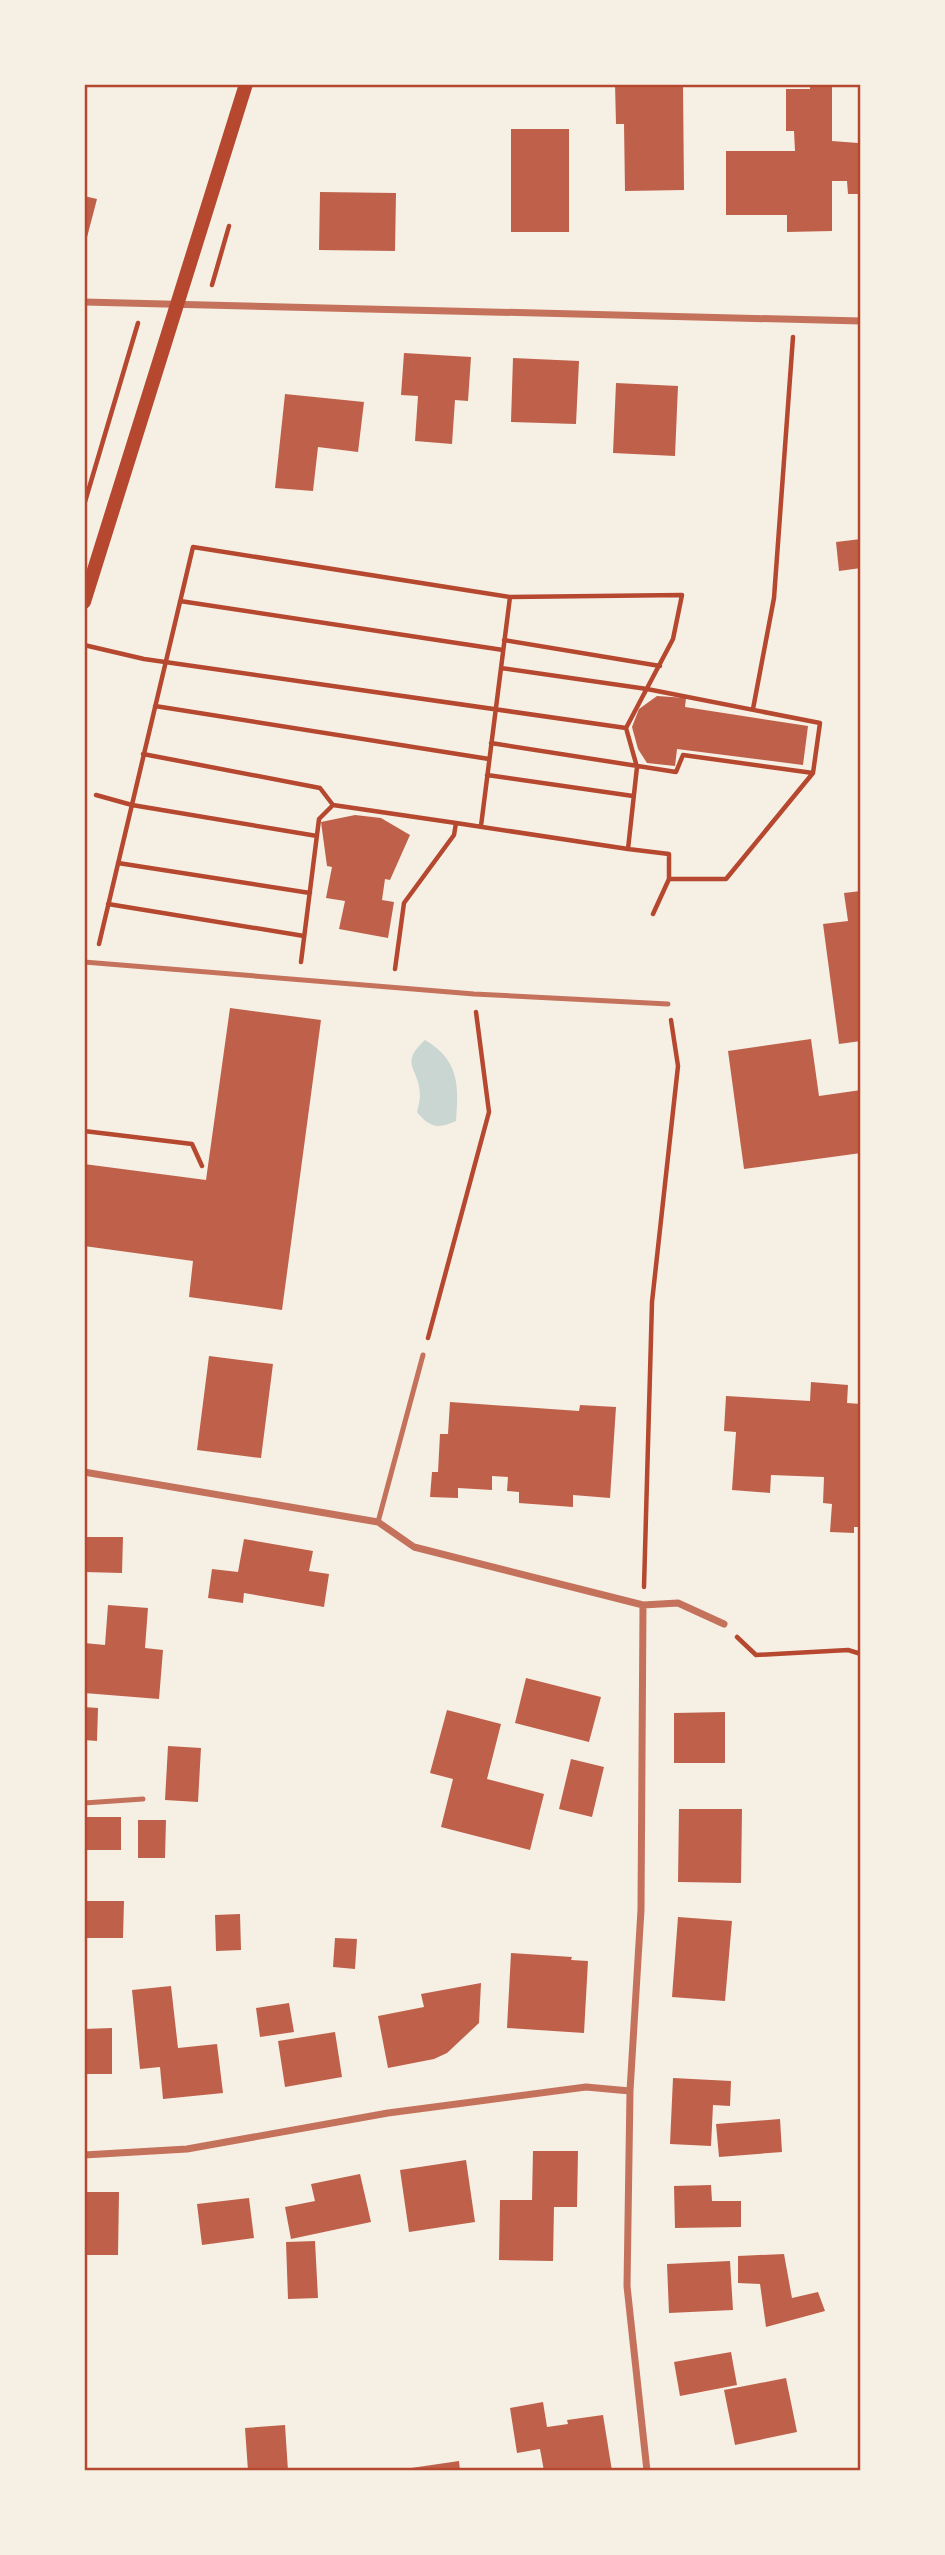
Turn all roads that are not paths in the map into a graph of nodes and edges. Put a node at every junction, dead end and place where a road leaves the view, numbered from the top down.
1 (246, 84) edge
2 (84, 302) edge
3 (176, 306) junction
4 (861, 321) edge
5 (84, 602) edge
6 (84, 962) edge
7 (668, 1004) road end
8 (423, 1355) road end
9 (84, 1472) edge
10 (378, 1522) junction
11 (643, 1605) junction
12 (724, 1624) road end
13 (143, 1799) dead end
14 (84, 1803) edge
15 (629, 2091) junction
16 (84, 2155) edge
17 (647, 2471) edge

1 - 3 main road
2 - 3 street
3 - 4 street
3 - 5 main road
6 - 7 lane
8 - 10 lane
9 - 10 street
10 - 11 street
11 - 12 street
11 - 15 street
13 - 14 lane
15 - 16 street
15 - 17 street

